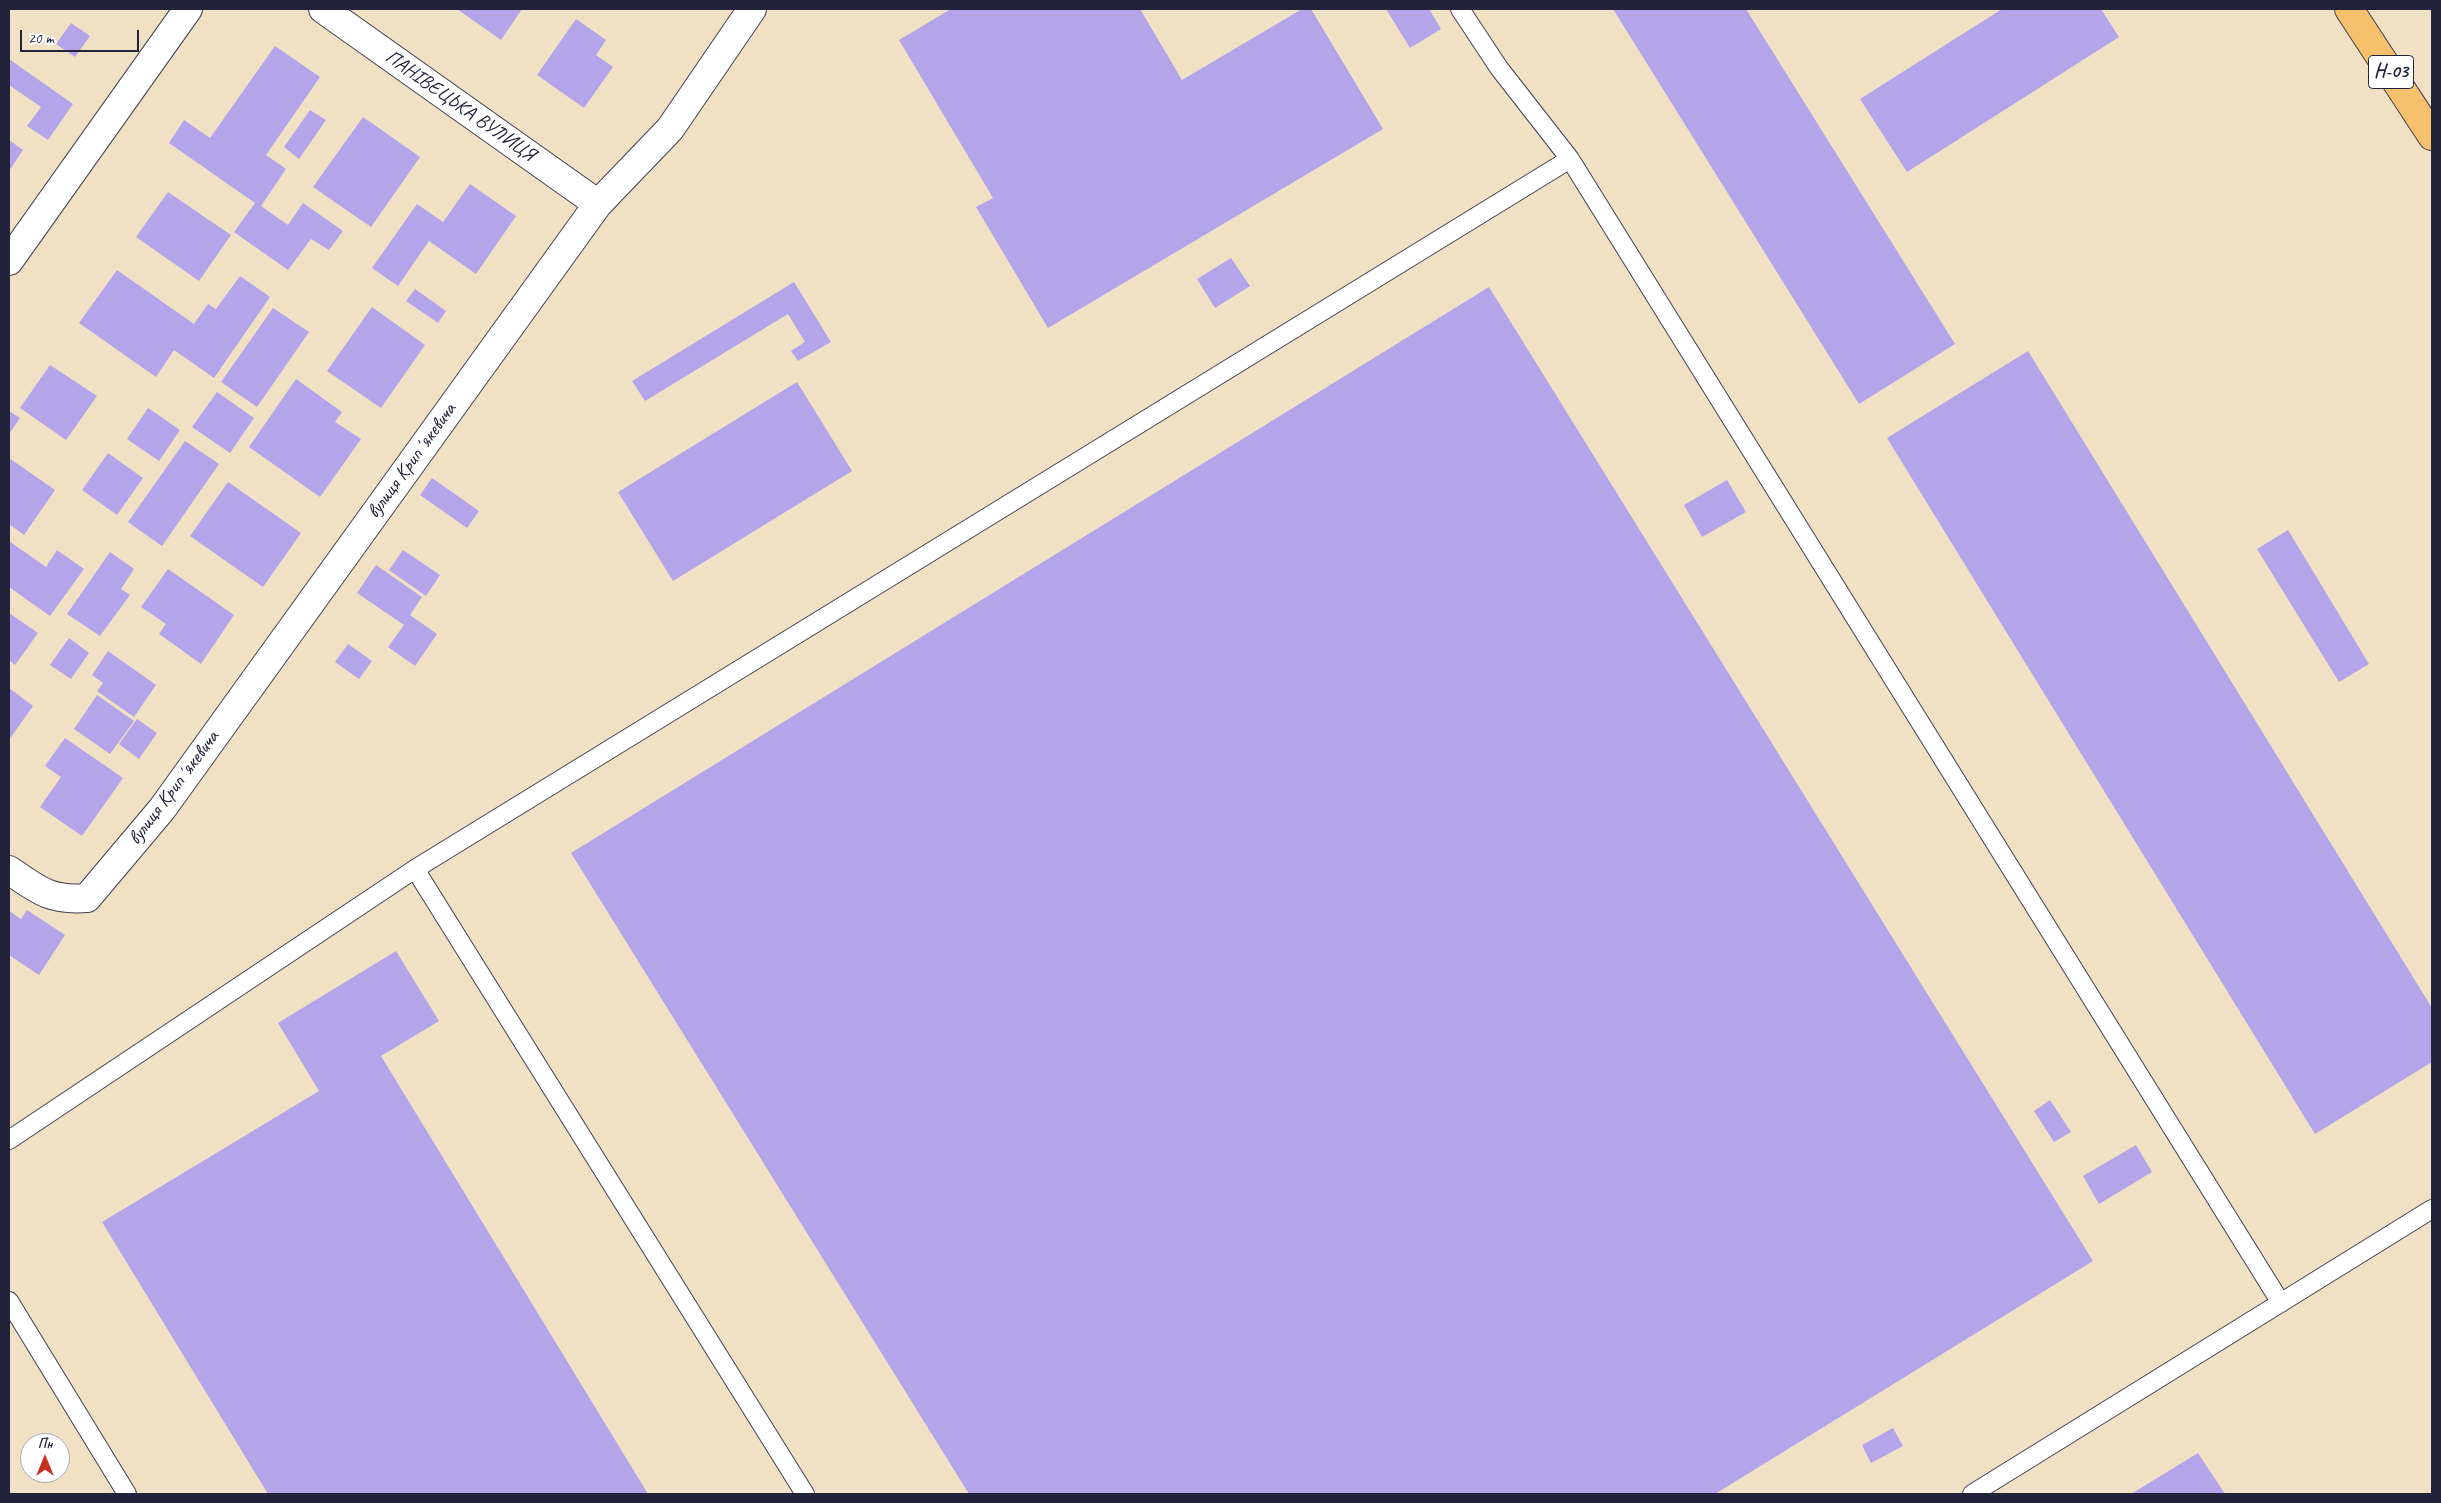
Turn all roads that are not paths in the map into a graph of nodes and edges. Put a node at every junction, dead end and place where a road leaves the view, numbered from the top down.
1 (188, 9) edge
2 (323, 9) edge
3 (752, 9) edge
4 (1460, 9) edge
5 (2349, 9) edge
6 (2432, 136) edge
7 (1570, 159) junction
8 (598, 204) junction
9 (9, 261) edge
10 (415, 869) junction
11 (9, 870) edge
12 (9, 1140) edge
13 (2432, 1209) edge
14 (9, 1301) edge
15 (2281, 1303) junction
16 (127, 1494) edge
17 (805, 1494) edge
18 (1972, 1494) edge

1 - 9 street
2 - 8 street, ПАНІВЕЦЬКА ВУЛИЦЯ
3 - 8 street, вулиця Крипʼякевича
4 - 7 lane
5 - 6 main road, Н-03
7 - 10 lane
7 - 15 lane
8 - 11 street, вулиця Крипʼякевича
10 - 12 lane
10 - 17 lane
13 - 15 lane
14 - 16 lane
15 - 18 lane

